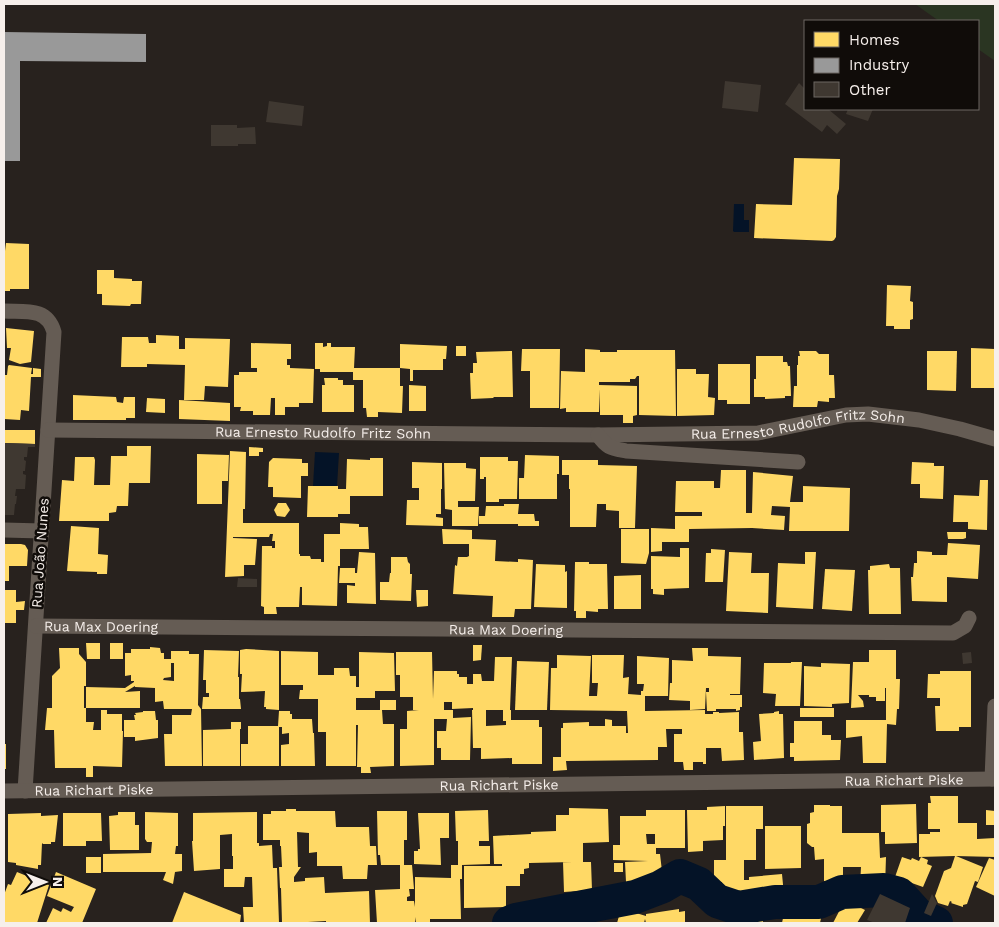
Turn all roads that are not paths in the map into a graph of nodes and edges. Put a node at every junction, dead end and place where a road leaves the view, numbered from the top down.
1 (4, 311) edge
2 (48, 430) junction
3 (598, 434) junction
4 (995, 439) edge
5 (798, 462) dead end
6 (4, 530) edge
7 (42, 531) junction
8 (969, 618) dead end
9 (36, 626) junction
10 (995, 706) edge
11 (994, 779) edge
12 (4, 791) edge
13 (25, 791) junction

1 - 2 street, Rua João Nunes
2 - 3 street, Rua Ernesto Rudolfo Fritz Sohn
2 - 7 street, Rua João Nunes
3 - 4 street, Rua Ernesto Rudolfo Fritz Sohn
3 - 5 street, Rua Ernesto Rudolfo Fritz Sohn
6 - 7 street
7 - 9 street, Rua João Nunes
8 - 9 street, Rua Max Doering
9 - 13 street, Rua João Nunes
10 - 11 street
11 - 13 street, Rua Richart Piske
12 - 13 street, Rua Richart Piske

